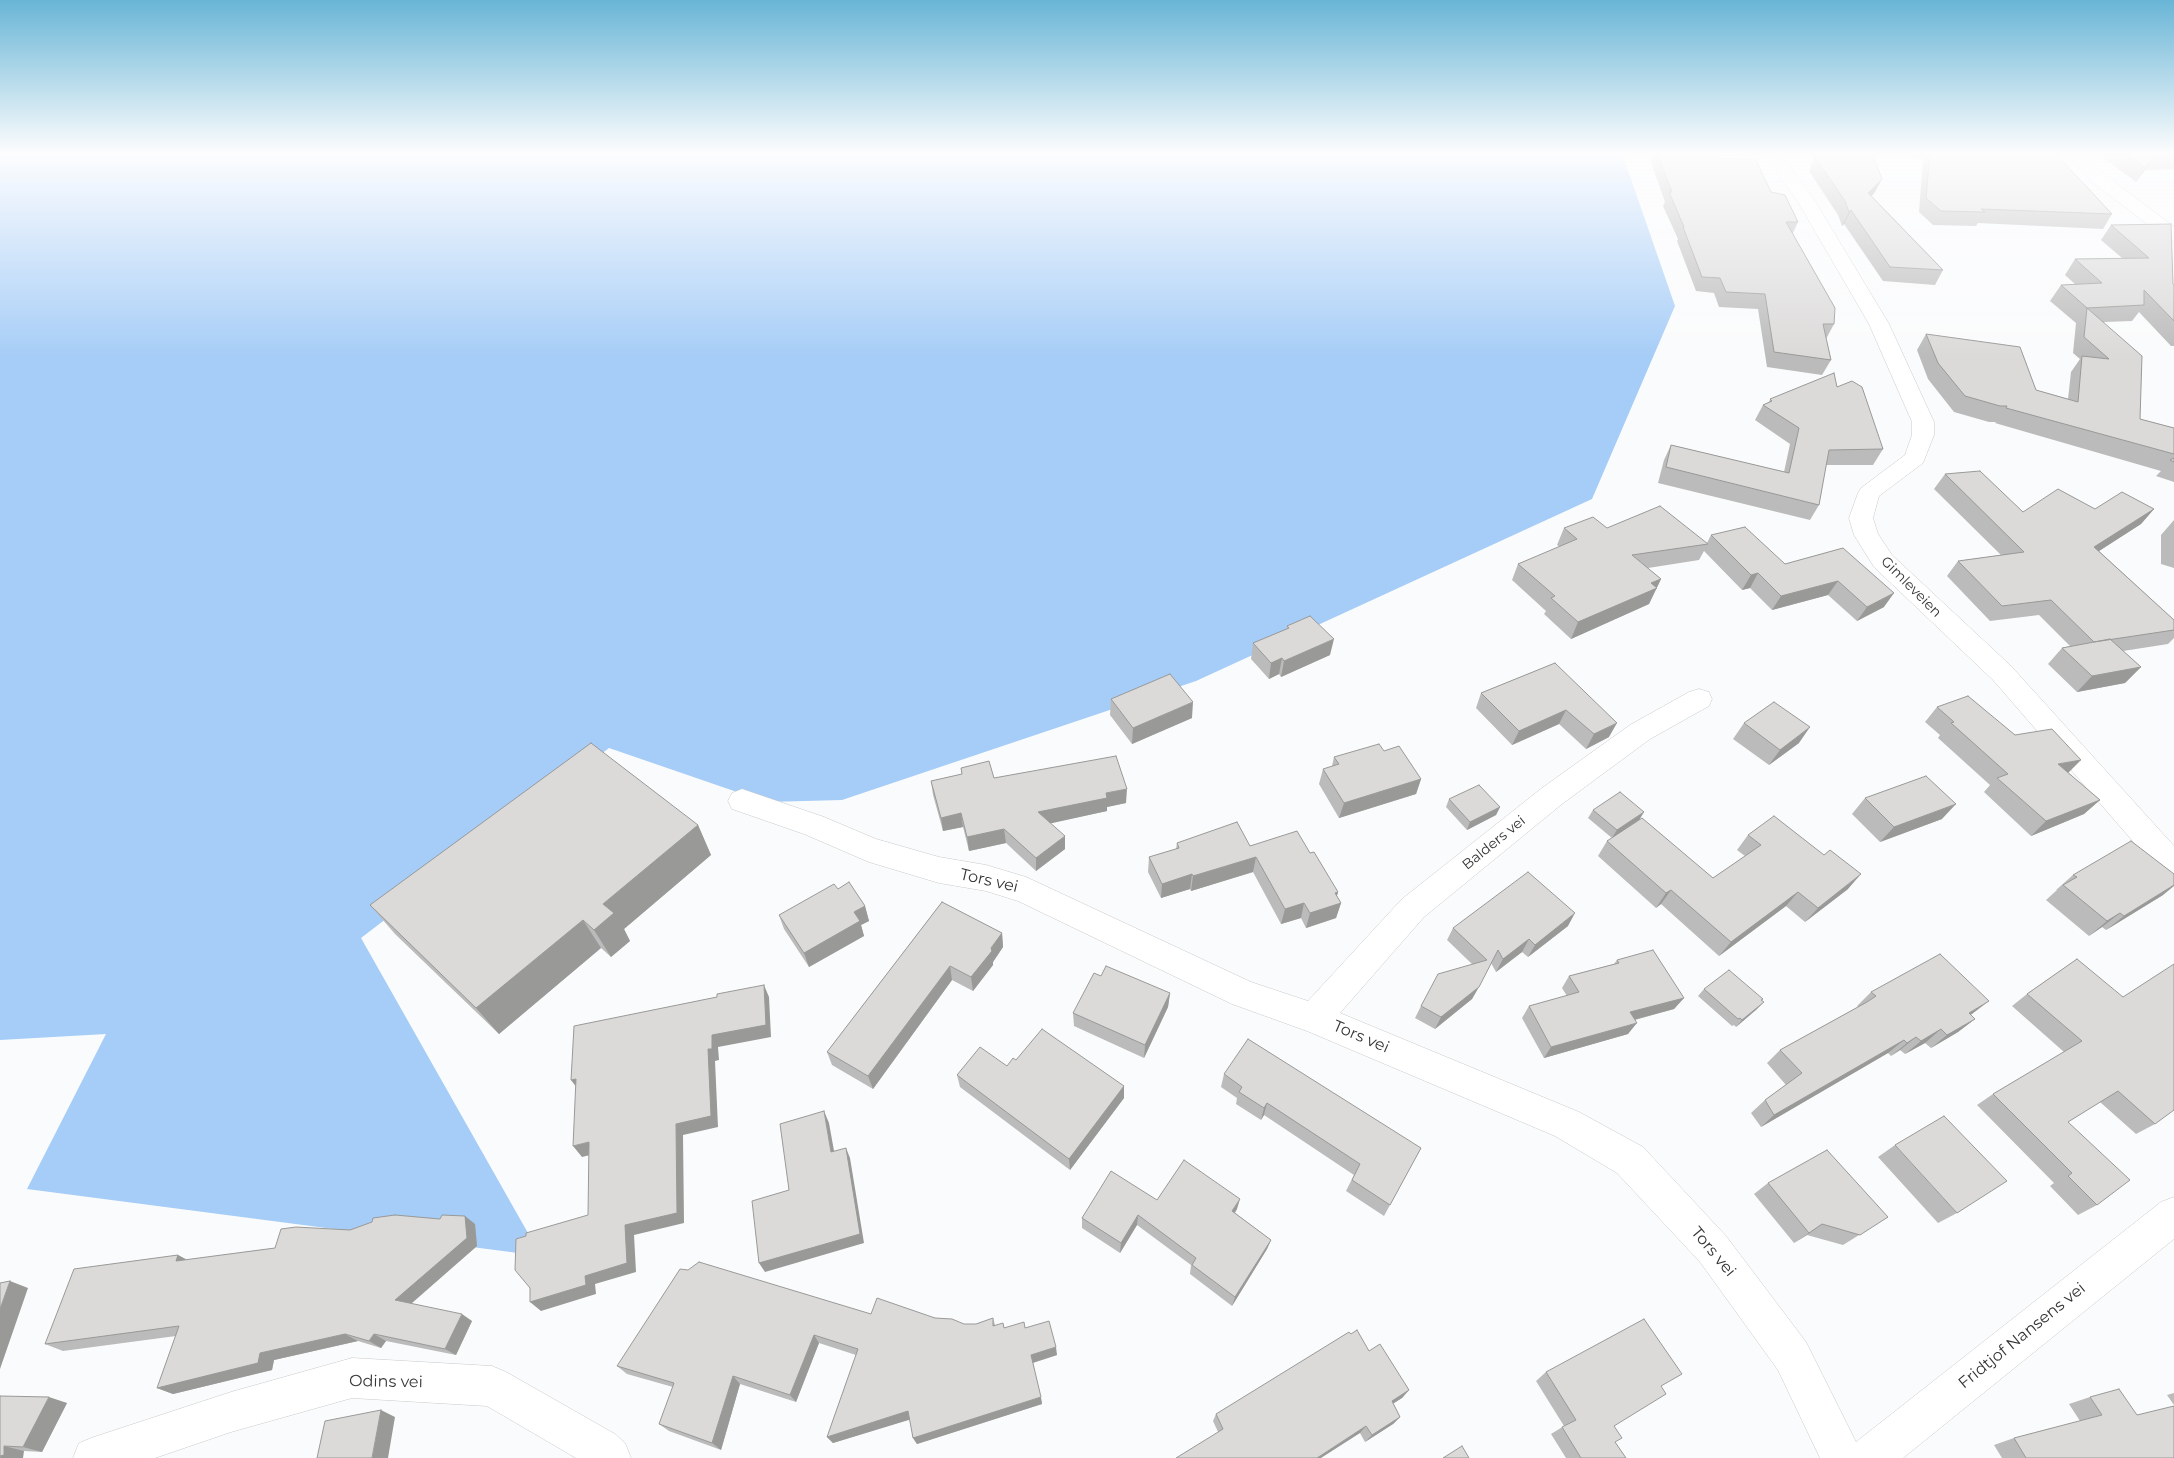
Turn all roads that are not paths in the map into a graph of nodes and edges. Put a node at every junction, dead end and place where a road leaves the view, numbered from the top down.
1 (1818, 221) edge
2 (2155, 221) edge
3 (2174, 236) edge
4 (1699, 699) dead end
5 (742, 801) dead end
6 (2174, 867) edge
7 (1314, 1018) junction
8 (2174, 1215) edge
9 (94, 1458) edge
10 (610, 1458) edge
11 (1842, 1458) edge
12 (1870, 1458) edge

1 - 6 street, Gimleveien
2 - 3 street
4 - 7 street, Balders vei
5 - 7 street, Tors vei
7 - 11 street, Tors vei
8 - 12 street, Fridtjof Nansens vei
9 - 10 street, Odins vei

